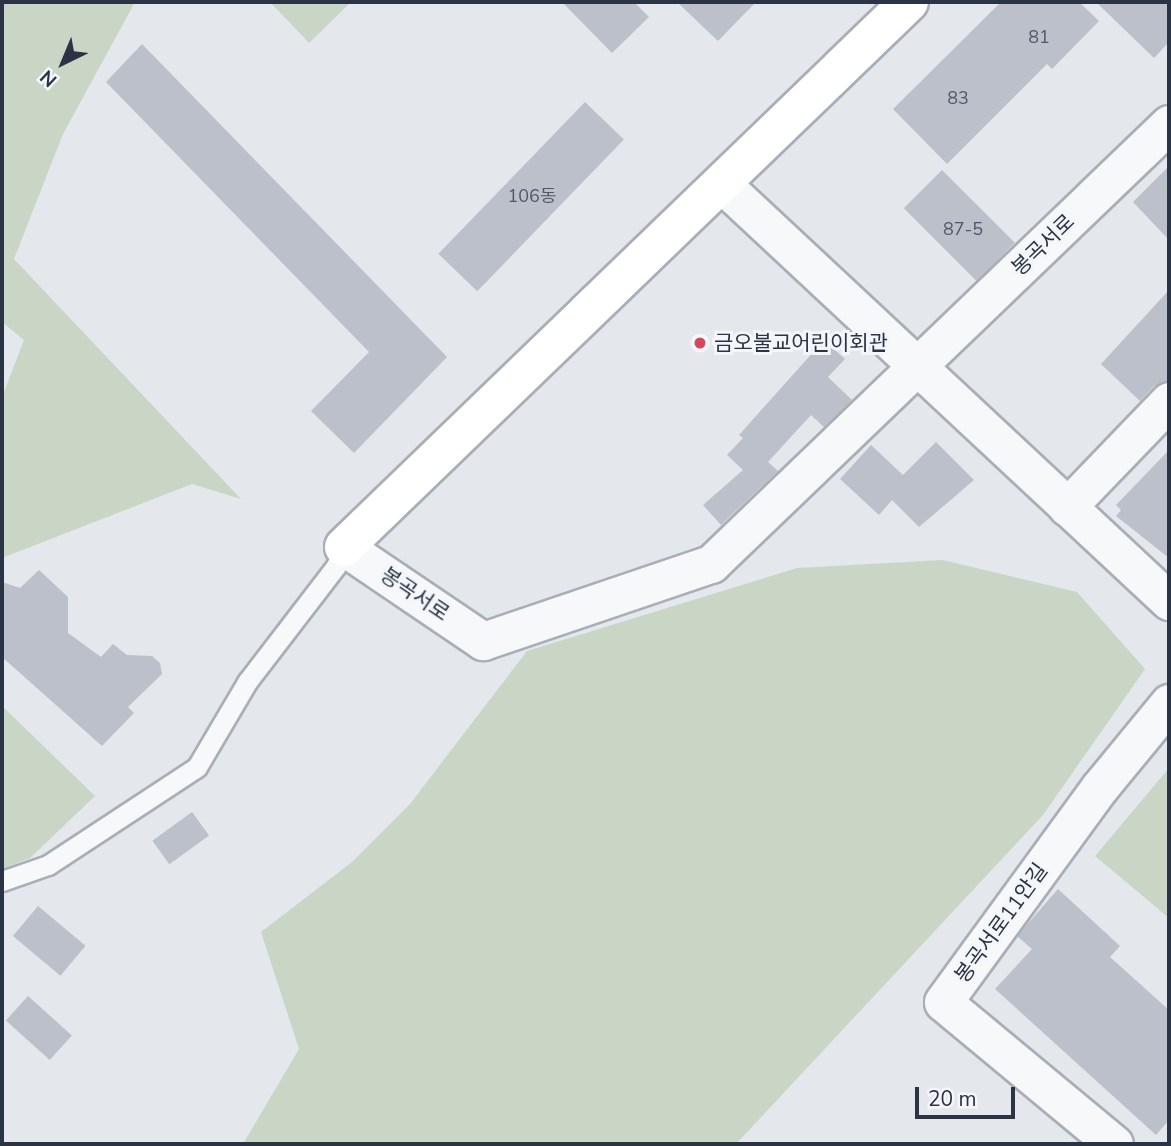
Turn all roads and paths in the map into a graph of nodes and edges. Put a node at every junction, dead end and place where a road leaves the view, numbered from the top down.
1 (909, 2) edge
2 (1169, 124) edge
3 (721, 183) junction
4 (917, 366) junction
5 (1169, 401) edge
6 (1068, 507) junction
7 (344, 547) junction
8 (1169, 601) edge
9 (1169, 703) edge
10 (2, 881) edge
11 (1114, 1144) edge

1 - 3 street
2 - 4 street, 봉곡서로
3 - 4 street
3 - 7 street
4 - 6 street
4 - 7 street, 봉곡서로
5 - 6 street
6 - 8 street
7 - 10 lane
9 - 11 street, 봉곡서로11안길

